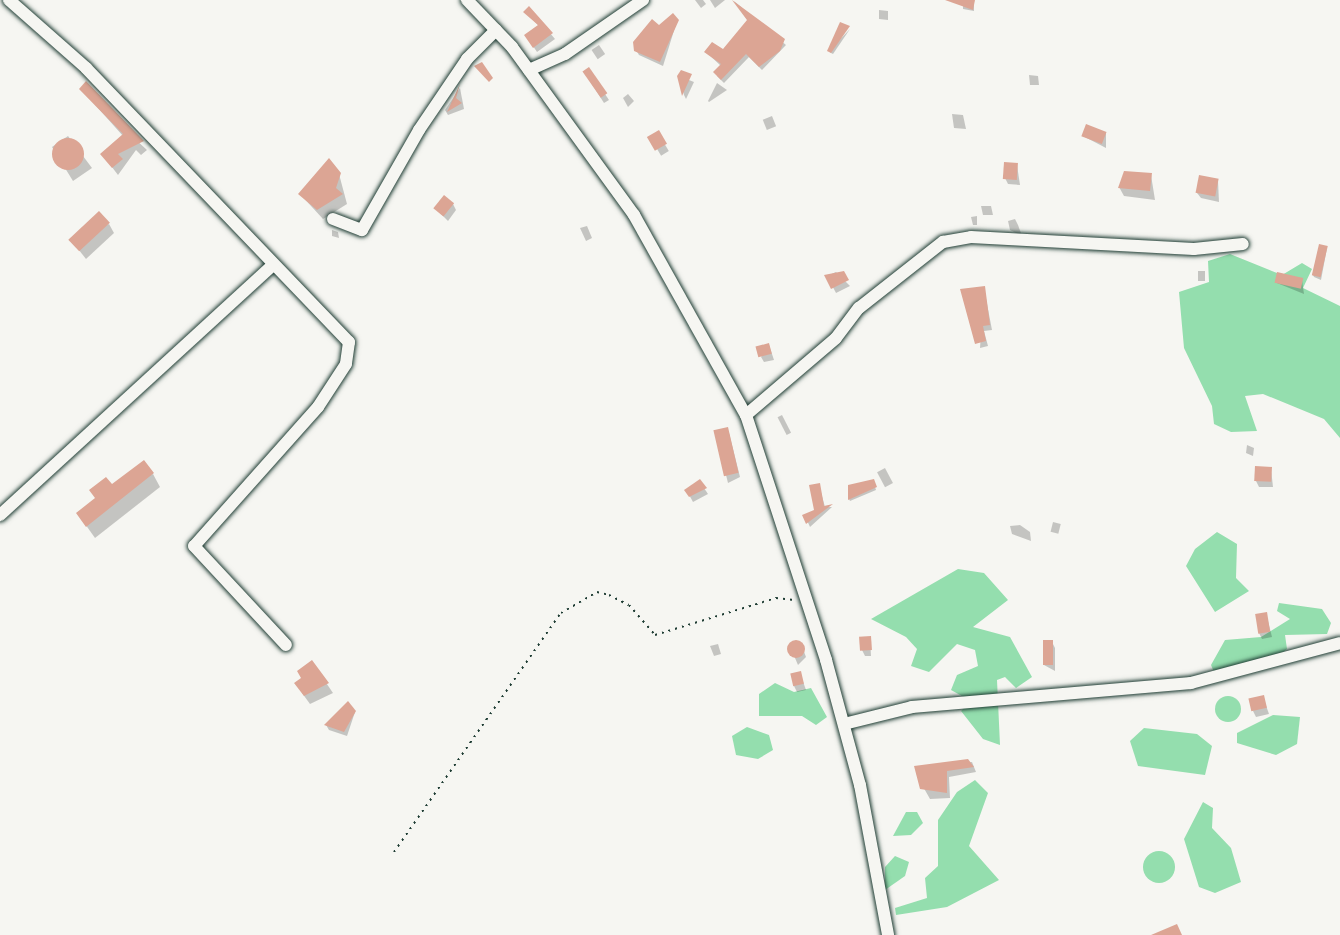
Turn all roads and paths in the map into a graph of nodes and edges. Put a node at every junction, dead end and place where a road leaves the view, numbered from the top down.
1 (9, 0) edge
2 (467, 0) edge
3 (643, 0) edge
4 (496, 30) junction
5 (529, 70) junction
6 (333, 219) dead end
7 (1243, 244) dead end
8 (273, 265) junction
9 (746, 415) junction
10 (0, 515) edge
11 (808, 602) junction
12 (1340, 643) edge
13 (286, 645) dead end
14 (844, 724) junction
15 (394, 852) dead end
16 (888, 935) edge

1 - 8 street
2 - 4 street
3 - 5 street
4 - 5 street
4 - 6 street
5 - 9 street
7 - 9 street
8 - 10 street
8 - 13 street
9 - 11 street
11 - 14 street
11 - 15 path
12 - 14 street
14 - 16 street

